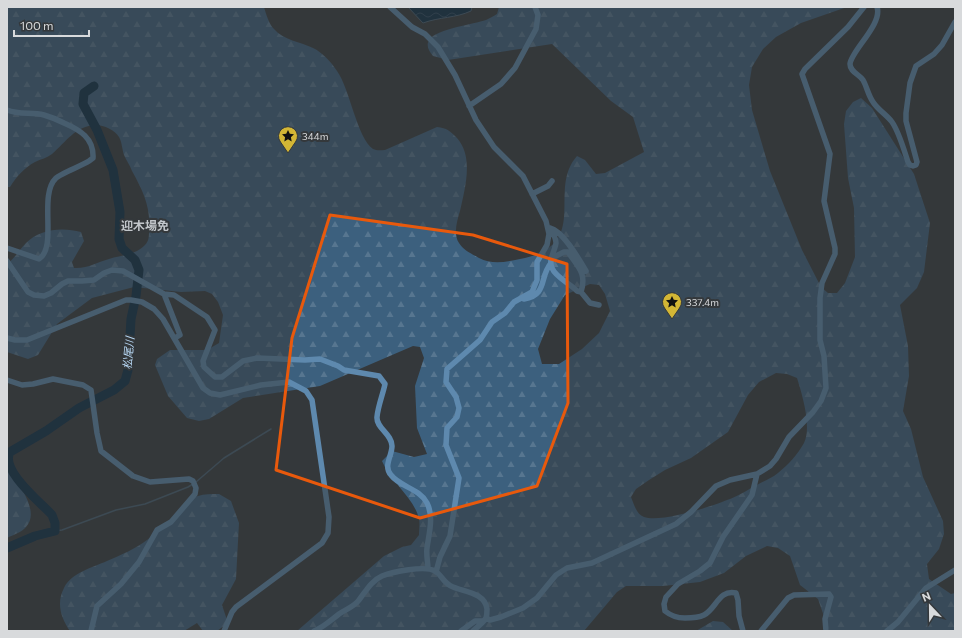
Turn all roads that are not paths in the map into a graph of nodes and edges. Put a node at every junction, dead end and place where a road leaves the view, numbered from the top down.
1 (390, 7) edge
2 (535, 7) edge
3 (864, 7) edge
4 (877, 7) edge
5 (955, 22) edge
6 (469, 106) junction
7 (7, 110) edge
8 (552, 181) dead end
9 (532, 194) junction
10 (548, 229) junction
11 (7, 248) edge
12 (7, 260) edge
13 (551, 261) junction
14 (586, 271) dead end
15 (581, 292) junction
16 (164, 294) junction
17 (520, 299) junction
18 (599, 305) dead end
19 (7, 338) edge
20 (175, 338) junction
21 (7, 380) edge
22 (758, 474) junction
23 (428, 569) junction
24 (955, 570) edge
25 (436, 572) junction
26 (484, 619) junction
27 (91, 631) edge
28 (224, 631) edge
29 (314, 631) edge
30 (461, 631) edge
31 (473, 631) edge
32 (743, 631) edge
33 (761, 631) edge
34 (826, 631) edge
35 (887, 631) edge

1 - 6 street
2 - 6 street
3 - 22 street
4 - 5 street
6 - 9 street
7 - 11 street
8 - 9 street
9 - 10 street
10 - 13 street
10 - 14 street
10 - 17 street
12 - 16 street
13 - 15 street
13 - 15 street
13 - 17 street
15 - 18 street
16 - 20 street
16 - 23 street
17 - 25 street
19 - 20 street
20 - 28 street
21 - 27 street
22 - 26 street
22 - 32 street
23 - 25 street
23 - 29 street
24 - 35 street
25 - 26 street
26 - 30 street
26 - 31 street
33 - 34 street

